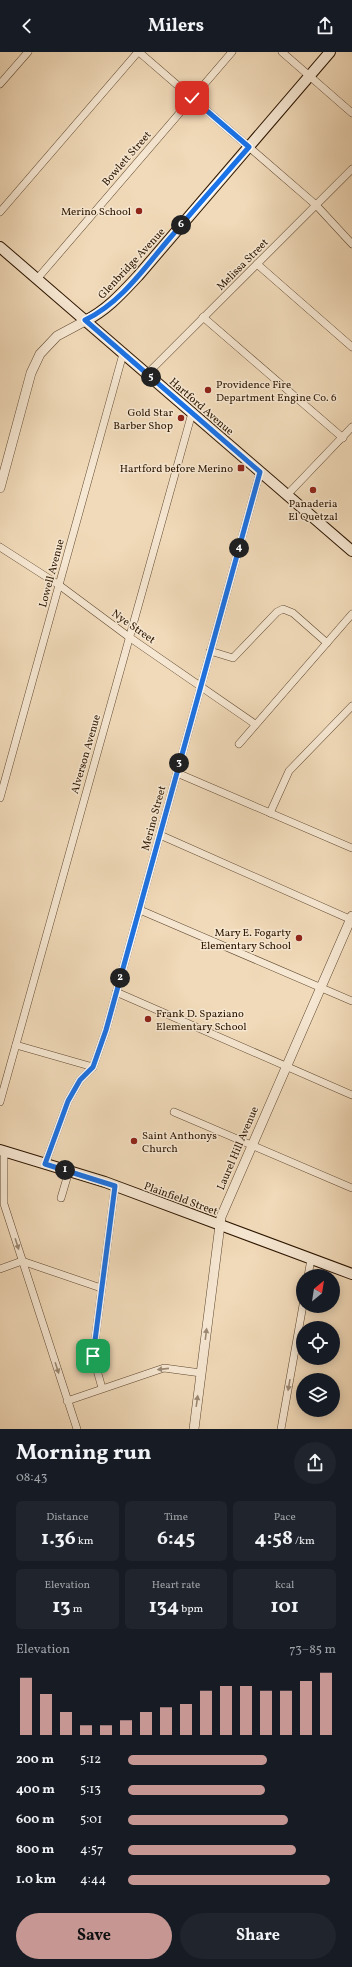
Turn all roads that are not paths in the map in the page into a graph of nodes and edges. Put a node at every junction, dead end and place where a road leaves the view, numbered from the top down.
1 (28, 52) edge
2 (138, 52) edge
3 (232, 52) edge
4 (282, 52) edge
5 (330, 52) edge
6 (310, 76) junction
7 (0, 84) edge
8 (192, 98) junction
9 (352, 113) edge
10 (249, 147) junction
11 (352, 169) edge
12 (316, 205) junction
13 (0, 212) edge
14 (352, 244) edge
15 (0, 247) edge
16 (257, 264) junction
17 (37, 279) junction
18 (203, 317) junction
19 (85, 320) junction
20 (352, 346) edge
21 (123, 354) junction
22 (147, 374) junction
23 (192, 413) junction
24 (352, 428) edge
25 (343, 438) junction
26 (260, 472) junction
27 (0, 488) edge
28 (287, 495) junction
29 (350, 547) edge
30 (0, 548) edge
31 (59, 585) junction
32 (352, 614) edge
33 (130, 637) junction
34 (327, 643) junction
35 (210, 651) junction
36 (200, 685) junction
37 (352, 706) edge
38 (255, 724) junction
39 (239, 744) dead end
40 (176, 772) junction
41 (0, 798) edge
42 (270, 813) junction
43 (160, 835) junction
44 (352, 848) edge
45 (140, 910) junction
46 (351, 918) edge
47 (321, 988) junction
48 (116, 992) junction
49 (352, 1002) edge
50 (16, 1045) junction
51 (93, 1067) junction
52 (285, 1067) junction
53 (352, 1095) edge
54 (0, 1102) edge
55 (174, 1112) dead end
56 (252, 1145) junction
57 (2, 1150) edge
58 (45, 1164) junction
59 (69, 1171) junction
60 (115, 1186) junction
61 (352, 1188) edge
62 (61, 1198) dead end
63 (220, 1225) junction
64 (311, 1259) junction
65 (22, 1261) junction
66 (0, 1269) edge
67 (309, 1269) edge
68 (352, 1274) edge
69 (101, 1288) junction
70 (302, 1313) edge
71 (201, 1373) junction
72 (102, 1388) junction
73 (67, 1401) junction
74 (77, 1429) edge
75 (194, 1429) edge
76 (281, 1429) edge

1 - 7 street
2 - 8 street
2 - 13 street
3 - 8 street, Bowlett Street
4 - 6 street
5 - 6 main road, Glenbridge Avenue
6 - 9 street
6 - 10 main road, Glenbridge Avenue
8 - 10 street
8 - 17 street, Bowlett Street
10 - 12 street
10 - 19 main road, Glenbridge Avenue
11 - 12 street, Melissa Street
12 - 14 street
12 - 16 street, Melissa Street
15 - 17 main road, Hartford Avenue
16 - 18 street, Melissa Street
16 - 20 street
17 - 19 main road, Hartford Avenue
18 - 22 street, Melissa Street
18 - 25 street
19 - 21 main road, Hartford Avenue
19 - 27 street
21 - 22 main road, Hartford Avenue
21 - 31 street, Lowell Avenue
22 - 23 main road, Hartford Avenue
23 - 26 main road, Hartford Avenue
23 - 33 street, Alverson Avenue
24 - 25 street
25 - 28 street
26 - 28 main road, Hartford Avenue
26 - 35 street, Merino Street
28 - 29 main road, Hartford Avenue
30 - 31 street, Nye Street
31 - 33 street, Nye Street
31 - 41 street, Lowell Avenue
32 - 34 street
33 - 36 street, Nye Street
33 - 50 street, Alverson Avenue
34 - 35 street
34 - 38 street
35 - 36 street, Merino Street
36 - 38 street, Nye Street
36 - 40 street, Merino Street
37 - 42 street
38 - 39 street
40 - 42 street
40 - 43 street, Merino Street
42 - 44 street
43 - 45 street, Merino Street
43 - 46 street
45 - 47 street
45 - 48 street, Merino Street
46 - 47 street, Laurel Hill Avenue
47 - 49 street
47 - 52 street, Laurel Hill Avenue
48 - 51 street, Merino Street
48 - 52 street
50 - 51 street
50 - 54 street, Alverson Avenue
51 - 58 street, Merino Street
52 - 53 street
52 - 56 street, Laurel Hill Avenue
55 - 56 street
56 - 61 street
56 - 63 street, Laurel Hill Avenue
57 - 58 main road, Plainfield Street
57 -> 65 street
58 - 59 main road, Plainfield Street
59 - 60 main road, Plainfield Street
59 - 62 street
60 - 63 main road, Plainfield Street
60 - 69 street
63 - 64 main road, Plainfield Street
71 -> 63 street, Laurel Hill Avenue
64 - 67 street
64 - 68 main road, Plainfield Street
65 - 66 street
65 - 69 street
65 -> 73 street
69 - 72 street
70 -> 76 street
71 -> 72 street
75 -> 71 street, Laurel Hill Avenue
72 - 73 street
73 - 74 street

